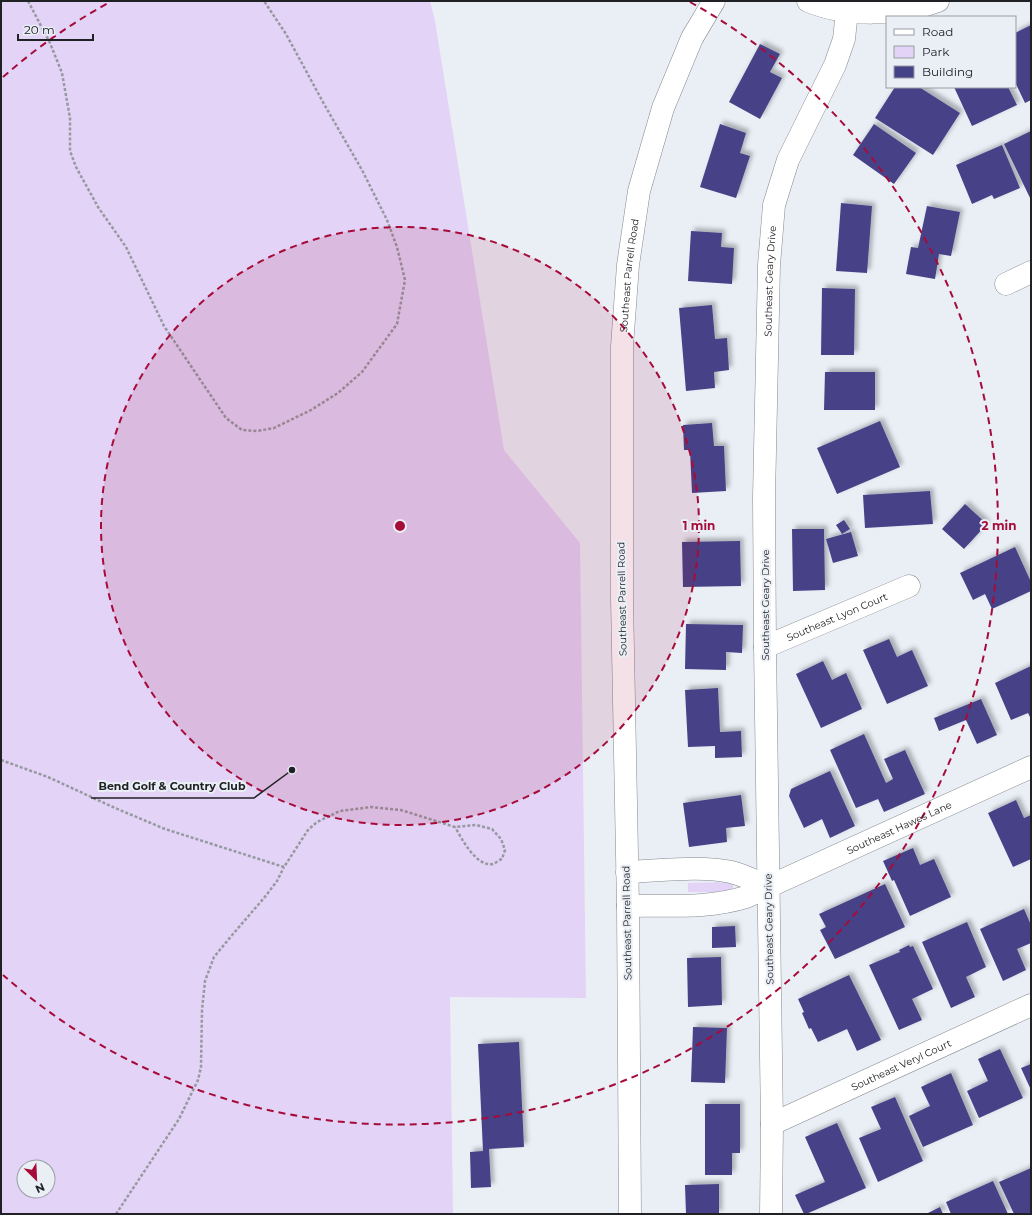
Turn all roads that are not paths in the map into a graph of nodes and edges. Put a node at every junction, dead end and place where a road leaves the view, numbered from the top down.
1 (714, 1) edge
2 (808, 1) edge
3 (938, 1) edge
4 (847, 12) junction
5 (1031, 272) edge
6 (1006, 284) dead end
7 (909, 586) dead end
8 (765, 647) junction
9 (1031, 768) edge
10 (627, 872) junction
11 (768, 887) junction
12 (628, 906) junction
13 (1031, 1005) edge
14 (772, 1124) junction
15 (630, 1214) edge
16 (771, 1214) edge

1 - 10 street, Southeast Parrell Road
2 - 4 street
3 - 4 street
4 - 8 street, Southeast Geary Drive
5 - 6 street
7 - 8 street, Southeast Lyon Court
8 - 11 street, Southeast Geary Drive
9 - 11 street, Southeast Hawes Lane
10 - 11 street
10 - 12 street, Southeast Parrell Road
11 - 12 street, Southeast Hawes Lane
11 - 14 street, Southeast Geary Drive
12 - 15 street, Southeast Parrell Road
13 - 14 street, Southeast Veryl Court
14 - 16 street, Southeast Geary Drive

